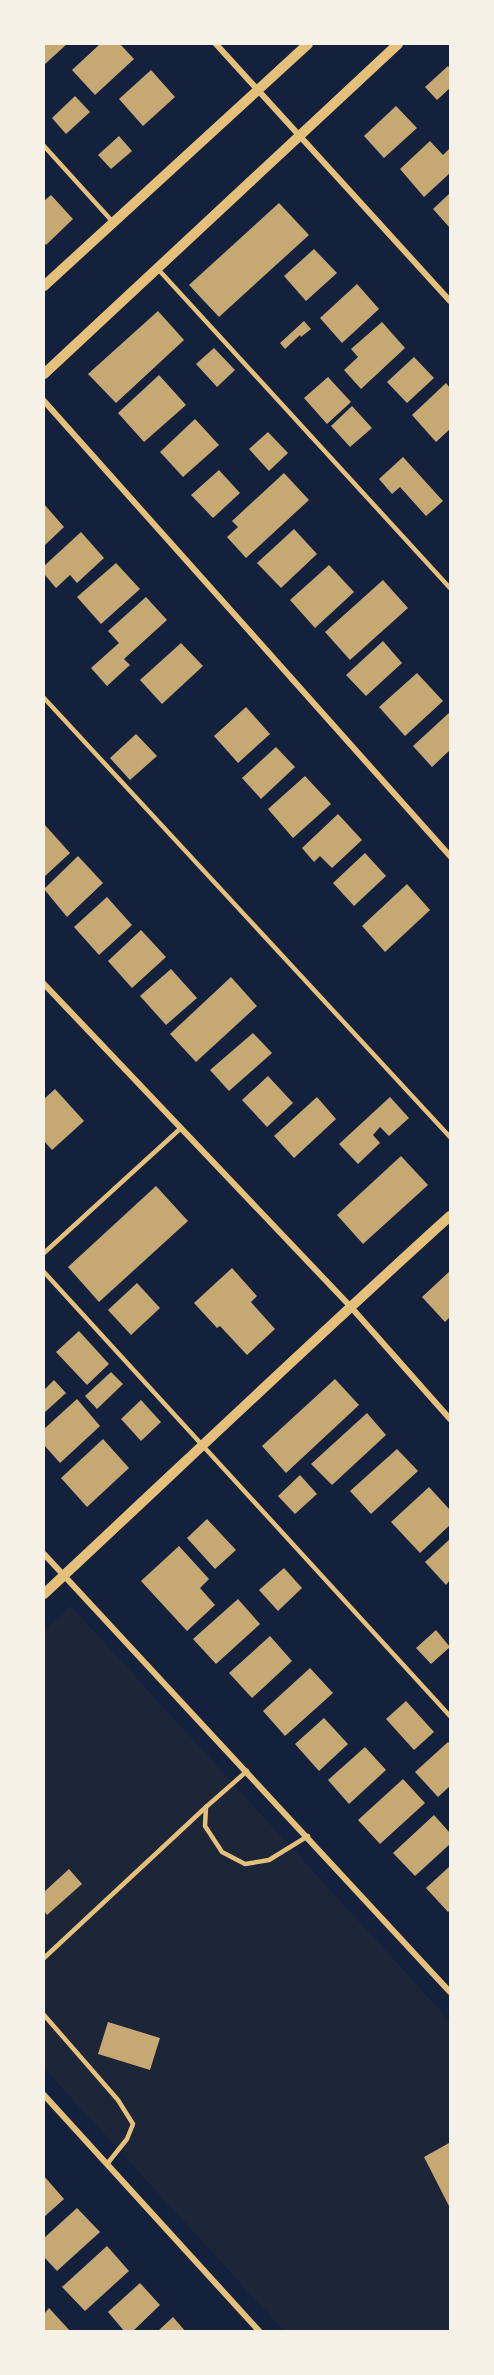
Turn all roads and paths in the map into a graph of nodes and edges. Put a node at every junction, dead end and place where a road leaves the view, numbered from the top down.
1 (216, 44) edge
2 (308, 44) edge
3 (398, 44) edge
4 (258, 89) junction
5 (300, 135) junction
6 (44, 146) edge
7 (113, 222) junction
8 (157, 268) junction
9 (44, 286) edge
10 (450, 301) edge
11 (44, 374) edge
12 (44, 401) edge
13 (450, 588) edge
14 (44, 698) edge
15 (450, 856) edge
16 (44, 984) edge
17 (181, 1128) junction
18 (450, 1137) edge
19 (450, 1216) edge
20 (44, 1253) edge
21 (44, 1272) edge
22 (350, 1306) junction
23 (450, 1419) edge
24 (204, 1446) junction
25 (44, 1554) edge
26 (63, 1576) junction
27 (44, 1594) edge
28 (450, 1716) edge
29 (247, 1771) junction
30 (206, 1807) junction
31 (308, 1836) junction
32 (44, 1958) edge
33 (450, 1992) edge
34 (44, 2015) edge
35 (44, 2095) edge
36 (107, 2164) junction
37 (260, 2331) edge

1 - 4 street
2 - 4 street
3 - 5 street
4 - 5 street
4 - 7 street
5 - 8 street
5 - 10 street
6 - 7 lane
7 - 9 street
8 - 11 street
8 - 13 lane
12 - 15 street
14 - 18 lane
16 - 17 street
17 - 20 lane
17 - 22 street
19 - 22 street
21 - 24 lane
22 - 23 street
22 - 24 street
24 - 26 street
24 - 28 lane
25 - 26 street
26 - 27 street
26 - 29 street
29 - 30 lane
29 - 31 street
30 - 31 lane
30 - 32 lane
31 - 33 street
34 - 36 lane
35 - 36 street
36 - 37 street

